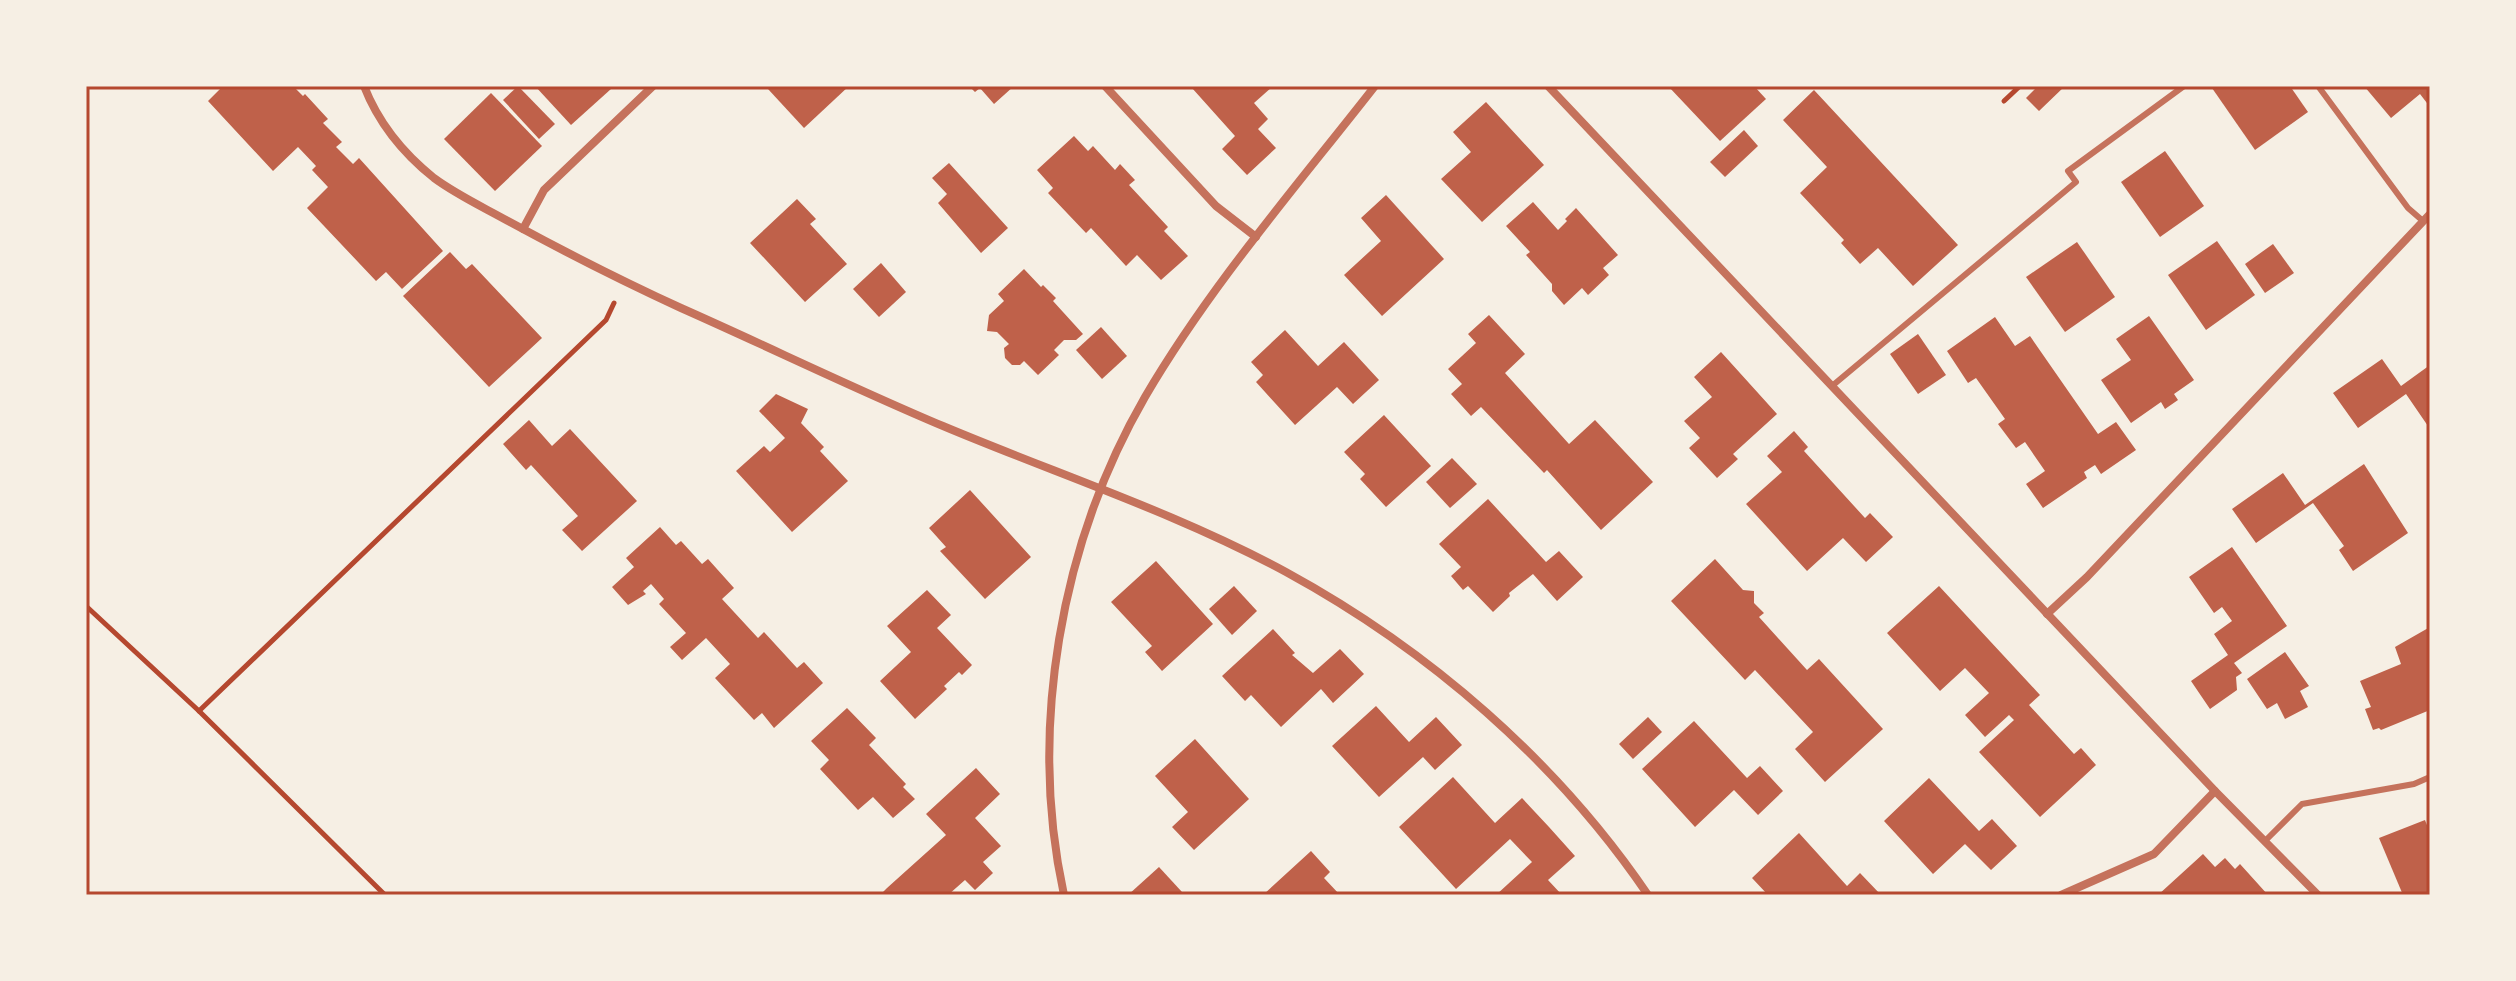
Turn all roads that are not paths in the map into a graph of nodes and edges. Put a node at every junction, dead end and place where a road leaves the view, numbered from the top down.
1 (364, 86) edge
2 (653, 86) edge
3 (1105, 86) edge
4 (1375, 86) edge
5 (1548, 86) edge
6 (2184, 86) edge
7 (2318, 86) edge
8 (2427, 218) edge
9 (523, 229) junction
10 (1256, 237) junction
11 (1832, 386) junction
12 (1101, 490) junction
13 (2047, 614) junction
14 (2430, 777) edge
15 (2215, 791) junction
16 (2265, 841) junction
17 (1064, 895) edge
18 (1648, 895) edge
19 (2061, 895) edge
20 (2318, 895) edge

1 - 9 street
2 - 9 street
3 - 10 street
4 - 10 street
5 - 11 street
6 - 11 lane
7 - 8 lane
8 - 13 street
9 - 12 street
10 - 12 street
11 - 13 street
12 - 17 street
12 - 18 street
13 - 15 street
14 - 16 lane
15 - 16 street
15 - 19 street
16 - 20 street

